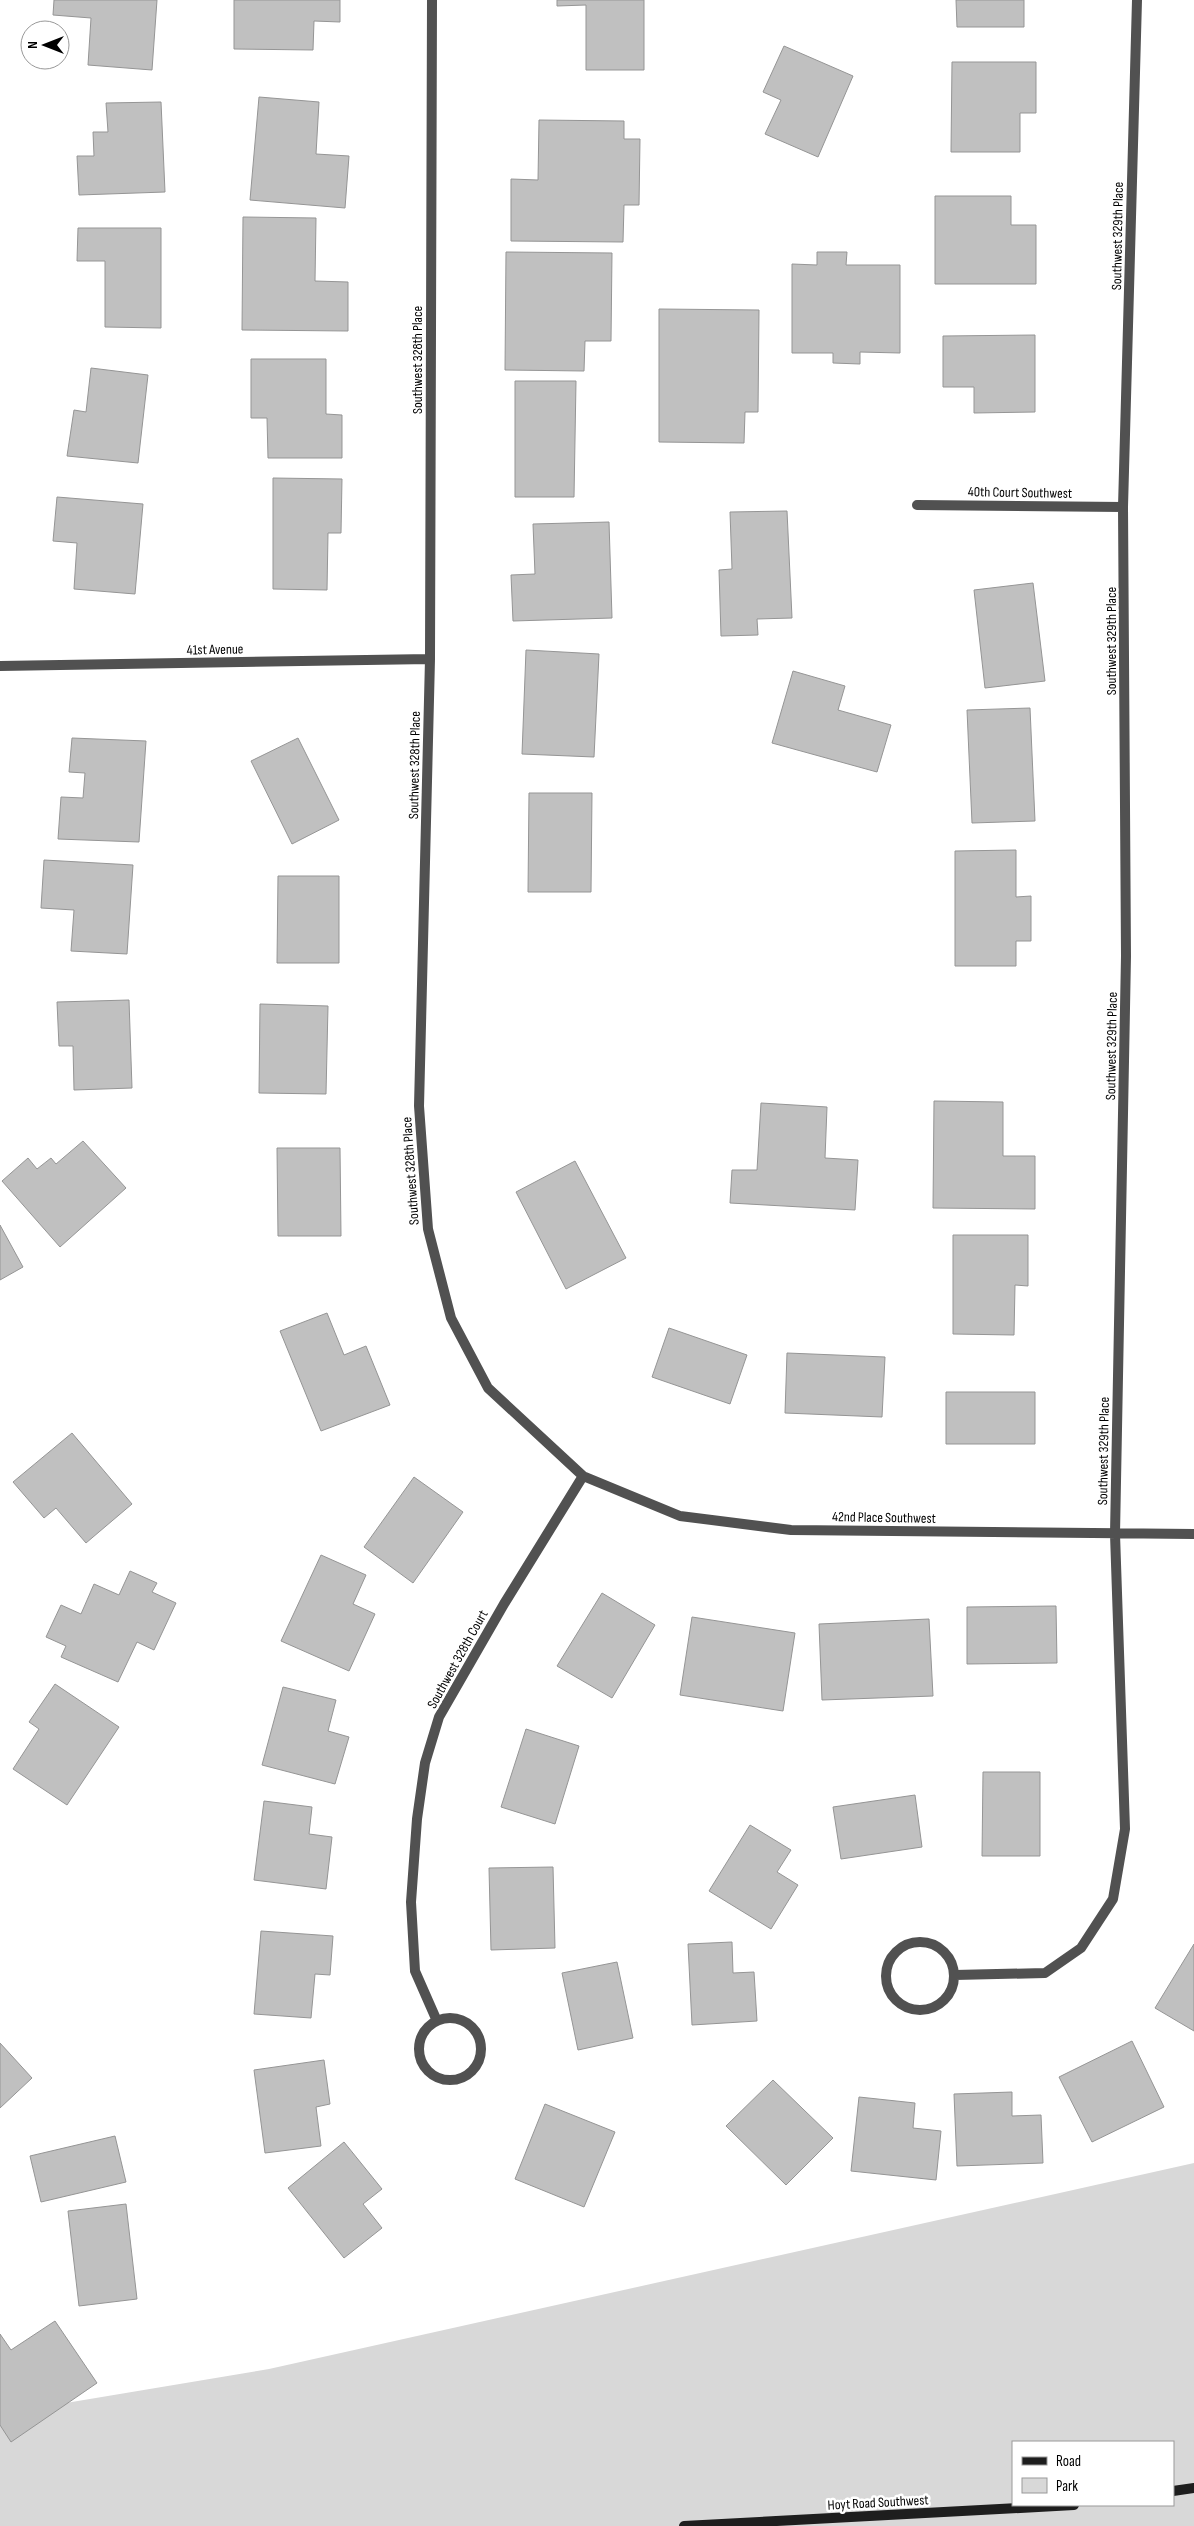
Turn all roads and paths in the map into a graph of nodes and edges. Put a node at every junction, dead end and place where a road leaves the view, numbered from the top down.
1 (432, 0) edge
2 (1137, 0) edge
3 (917, 505) dead end
4 (1123, 507) junction
5 (430, 659) junction
6 (0, 666) edge
7 (583, 1476) junction
8 (1115, 1534) junction
9 (1194, 1534) edge
10 (955, 1976) junction
11 (437, 2021) junction
12 (1194, 2488) edge
13 (1174, 2491) edge
14 (1055, 2506) edge
15 (684, 2526) edge

1 - 5 street, Southwest 328th Place
2 - 4 street, Southwest 329th Place
3 - 4 street, 40th Court Southwest
4 - 8 street, Southwest 329th Place
5 - 6 street, 41st Avenue
5 - 7 street, Southwest 328th Place
7 - 8 street, 42nd Place Southwest
7 - 11 street, Southwest 328th Court
8 - 9 street, 42nd Place Southwest
8 - 10 street, Southwest 329th Place
10 - 10 street
11 - 11 street
12 - 13 main road
14 - 15 main road, Hoyt Road Southwest

